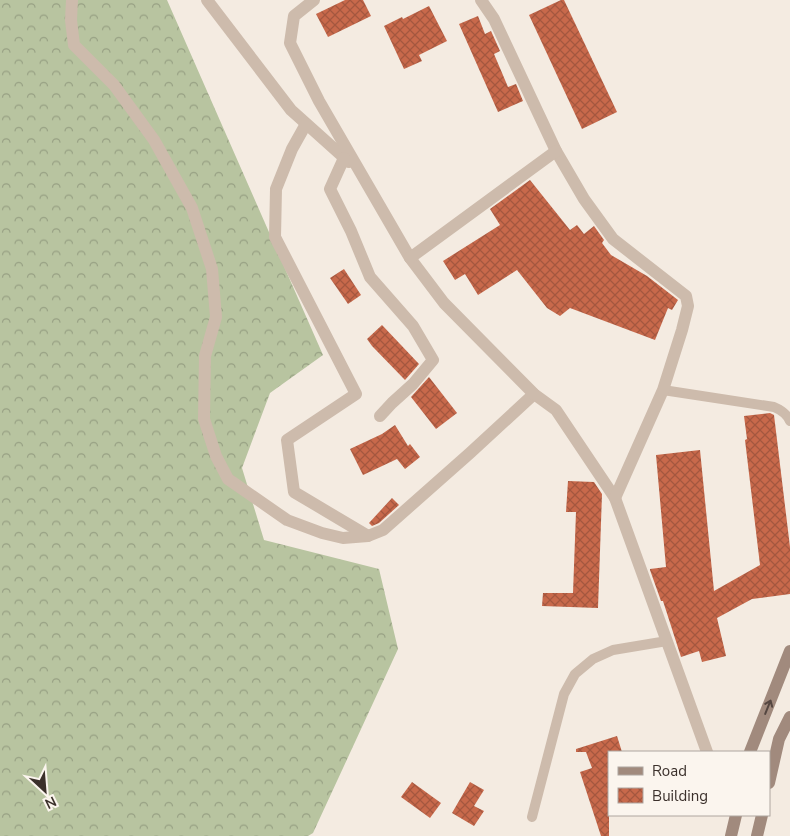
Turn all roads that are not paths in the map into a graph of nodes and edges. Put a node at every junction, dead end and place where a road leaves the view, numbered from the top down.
1 (72, 0) edge
2 (208, 0) edge
3 (314, 0) edge
4 (481, 0) edge
5 (306, 124) junction
6 (556, 151) junction
7 (344, 158) junction
8 (358, 170) junction
9 (410, 258) junction
10 (663, 390) junction
11 (534, 394) junction
12 (380, 416) dead end
13 (790, 421) edge
14 (614, 498) junction
15 (368, 536) junction
16 (666, 640) junction
17 (790, 651) edge
18 (790, 717) edge
19 (707, 751) edge
20 (750, 751) edge
21 (770, 779) edge
22 (762, 816) edge
23 (532, 817) dead end
24 (757, 836) edge

1 - 15 street
2 - 5 street
3 - 8 street
4 - 6 street
5 - 7 street
5 - 15 street
6 - 9 street
6 - 10 street
7 - 8 street
7 - 12 street
8 - 9 street
9 - 11 street
10 - 13 lane
10 - 14 street
11 - 14 street
11 - 15 street
14 - 16 street
16 - 19 street
16 - 23 lane
20 -> 17 street
18 - 21 street
22 - 24 street

